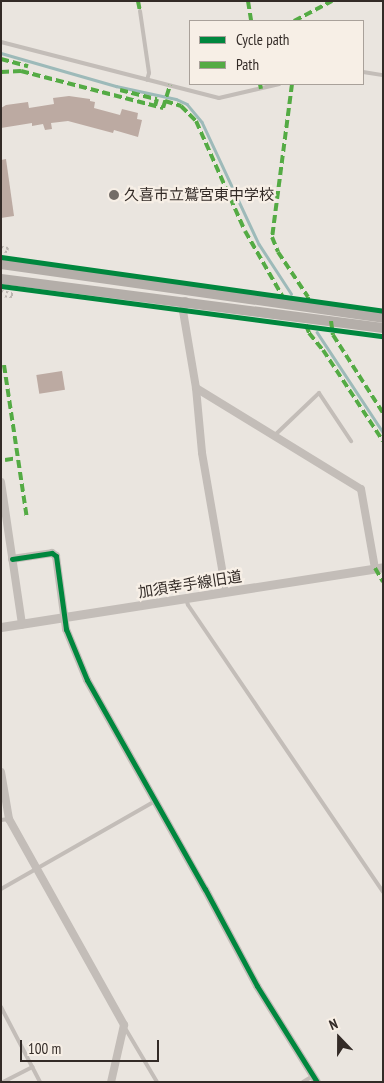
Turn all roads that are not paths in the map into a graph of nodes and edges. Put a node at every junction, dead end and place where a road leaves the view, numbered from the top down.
1 (140, 11) dead end
2 (1, 42) edge
3 (364, 72) edge
4 (383, 75) edge
5 (147, 80) junction
6 (275, 85) edge
7 (5, 261) edge
8 (1, 279) edge
9 (184, 301) junction
10 (383, 318) edge
11 (383, 328) edge
12 (196, 388) junction
13 (274, 437) junction
14 (351, 441) dead end
15 (1, 482) edge
16 (12, 559) junction
17 (379, 568) edge
18 (226, 592) junction
19 (185, 598) junction
20 (66, 617) junction
21 (22, 624) junction
22 (1, 627) edge
23 (1, 772) edge
24 (155, 801) junction
25 (5, 819) edge
26 (37, 870) junction
27 (1, 889) edge
28 (383, 892) edge
29 (1, 1008) edge
30 (124, 1025) junction
31 (32, 1067) junction
32 (315, 1079) edge
33 (3, 1082) edge
34 (40, 1082) edge
35 (111, 1082) edge
36 (157, 1082) edge
37 (303, 1082) edge

1 - 5 lane
2 - 5 lane
3 - 4 lane
5 - 6 lane
7 - 10 main road
8 - 9 main road
9 - 11 main road
9 - 12 street
12 - 13 street
12 - 18 street
13 - 14 lane
13 - 17 street
15 - 16 street
16 - 20 street
16 - 21 street
17 - 18 street, 加須幸手線旧道
18 - 19 street, 加須幸手線旧道
19 - 20 street, 加須幸手線旧道
19 - 28 lane
20 - 21 street, 加須幸手線旧道
20 - 24 street
21 - 22 street, 加須幸手線旧道
23 - 25 street
24 - 26 lane
24 - 32 street
25 - 26 street
26 - 27 lane
26 - 30 street
29 - 31 lane
30 - 35 street
30 - 36 lane
31 - 33 lane
31 - 34 lane
32 - 37 lane

